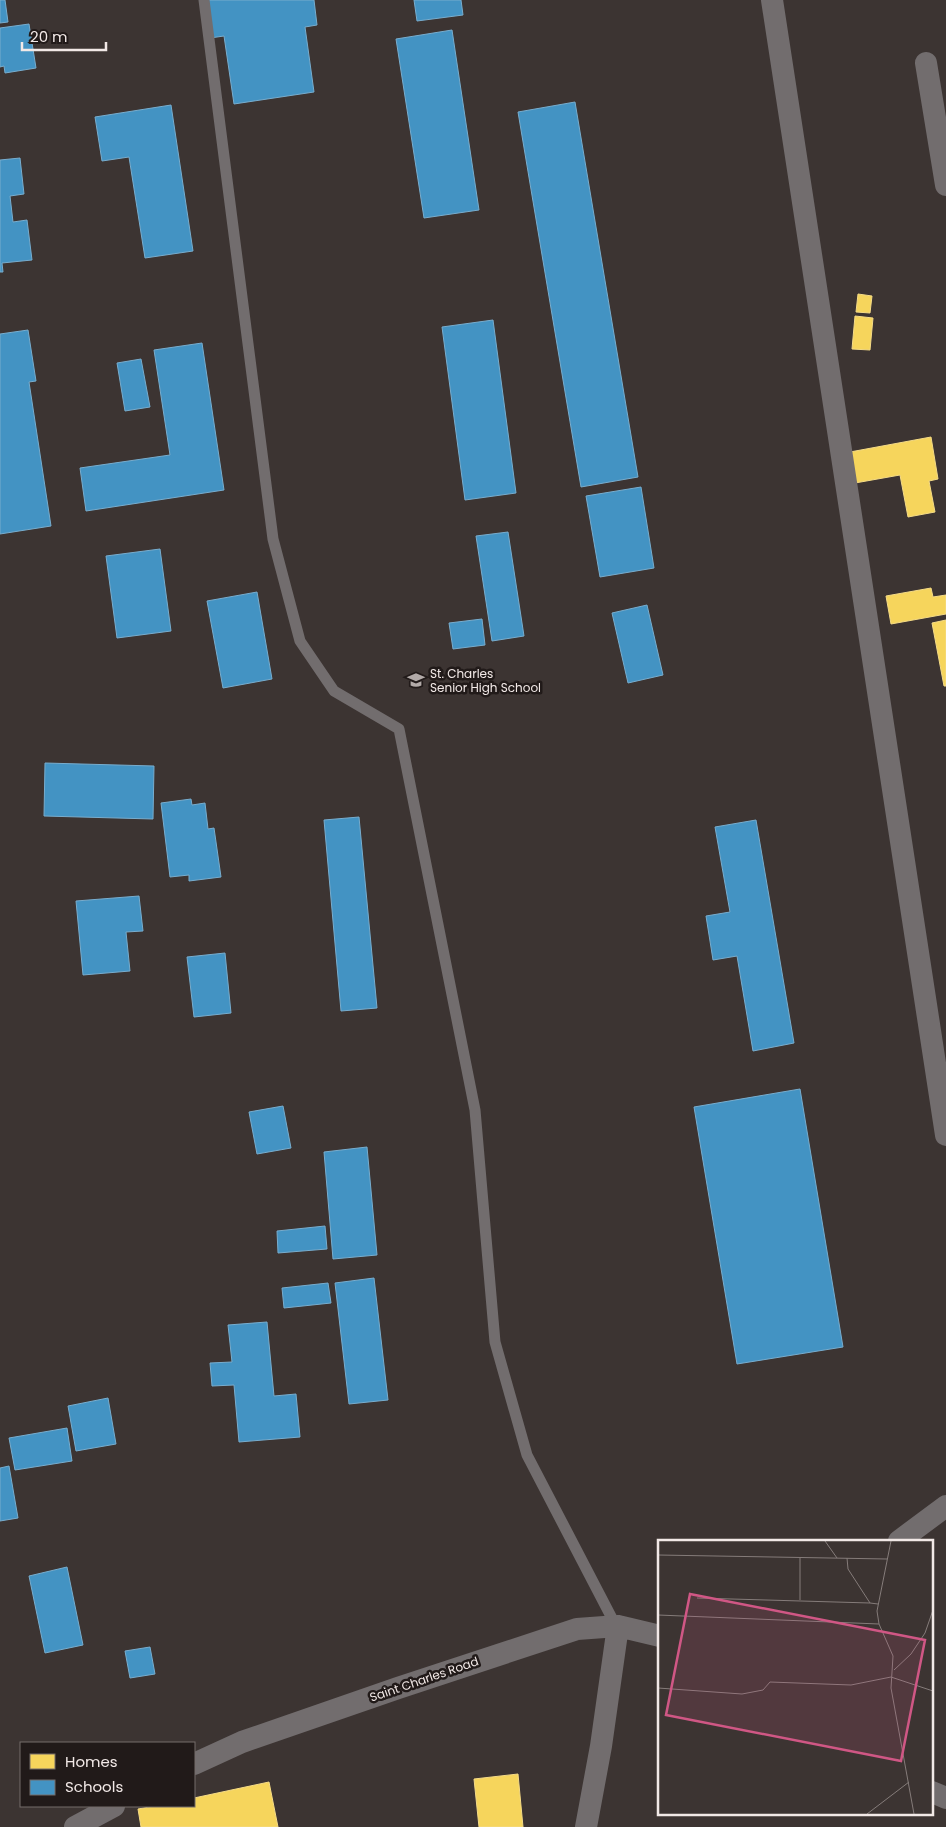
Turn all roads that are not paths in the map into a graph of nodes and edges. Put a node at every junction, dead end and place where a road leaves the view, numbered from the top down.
1 (204, 0) edge
2 (772, 0) edge
3 (926, 63) dead end
4 (946, 185) edge
5 (946, 1135) edge
6 (946, 1506) edge
7 (900, 1540) edge
8 (617, 1626) junction
9 (658, 1636) edge
10 (195, 1764) edge
11 (934, 1793) edge
12 (946, 1798) edge
13 (112, 1807) edge
14 (75, 1827) edge
15 (586, 1827) edge

1 - 8 lane
2 - 5 street
3 - 4 street
6 - 7 street
8 - 9 street, Saint Charles Road
8 - 10 street, Saint Charles Road
8 - 15 street
11 - 12 street
13 - 14 street

